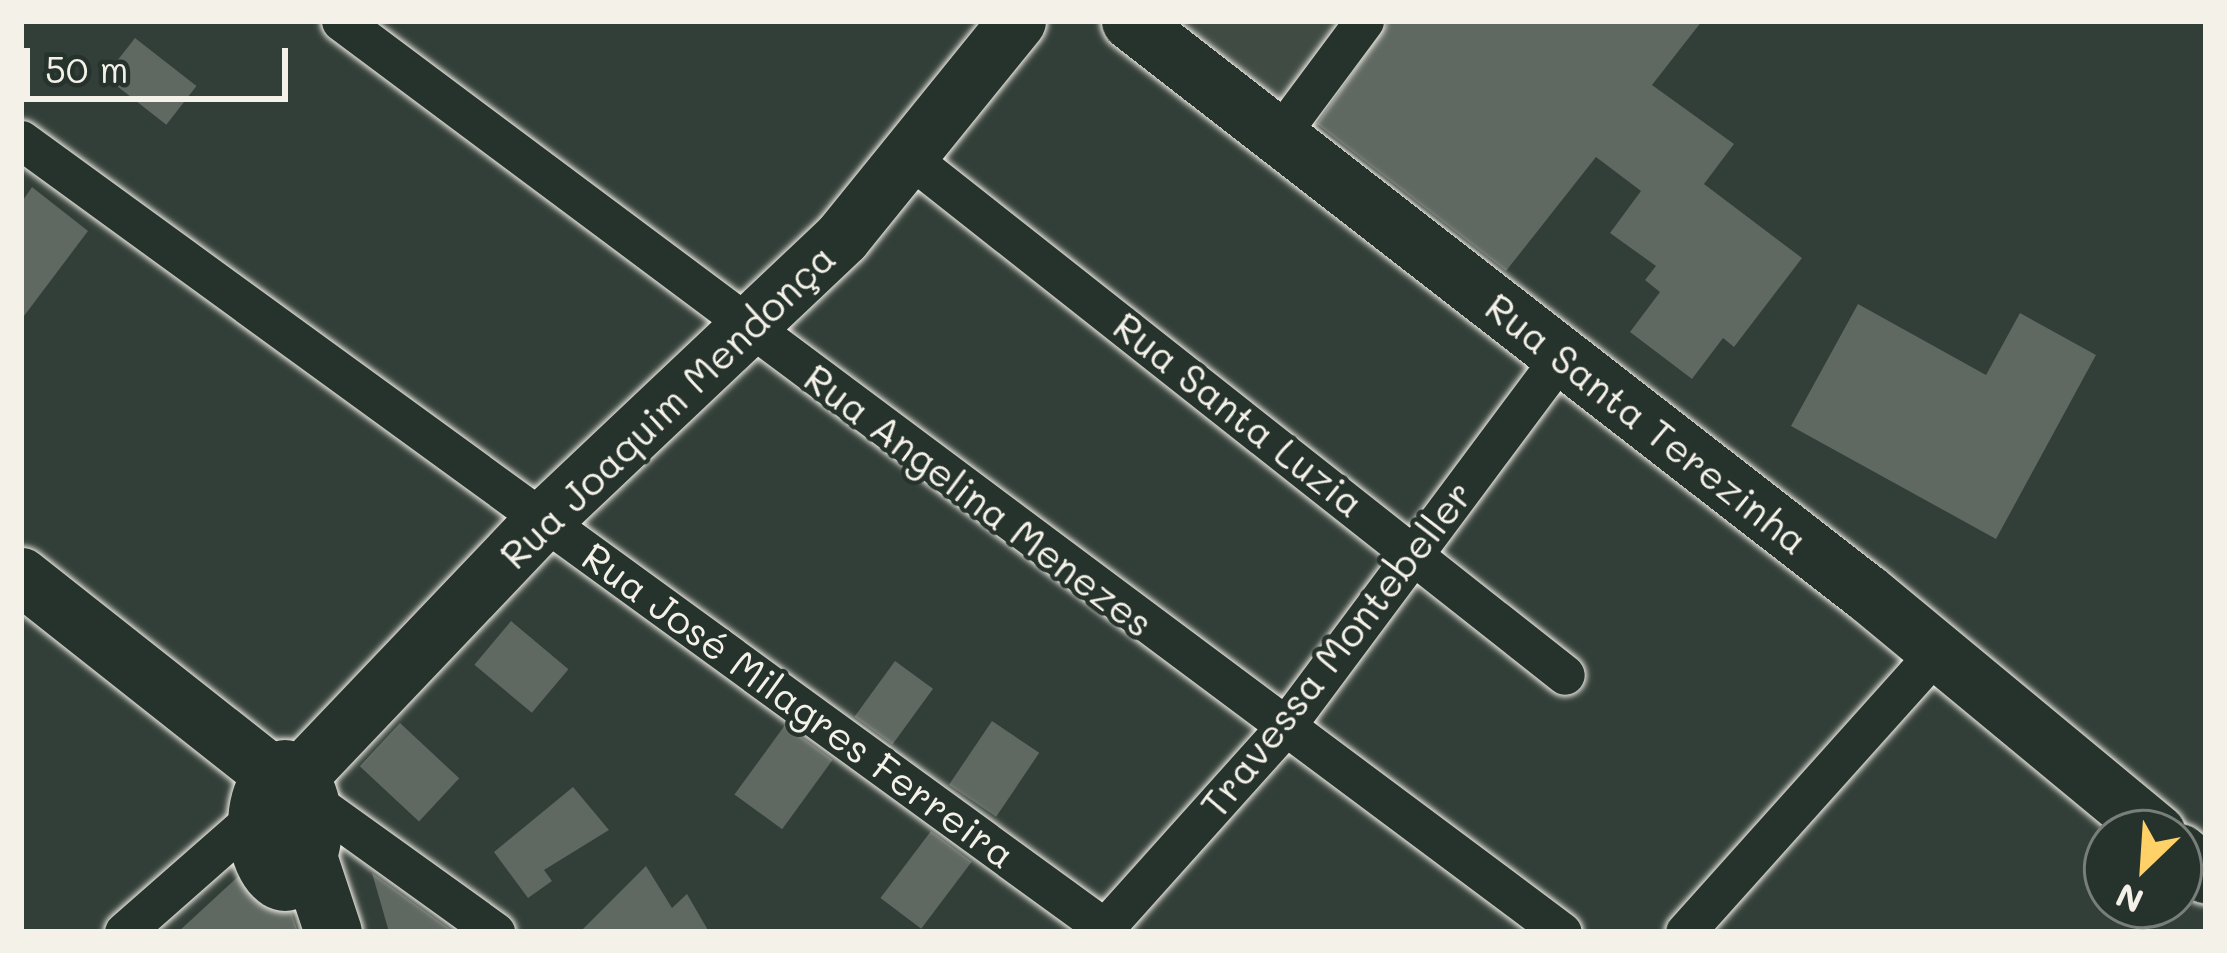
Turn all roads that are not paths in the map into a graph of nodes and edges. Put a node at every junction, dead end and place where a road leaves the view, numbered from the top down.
1 (341, 21) edge
2 (1017, 21) edge
3 (1130, 21) edge
4 (1364, 21) edge
5 (1280, 134) junction
6 (21, 140) edge
7 (910, 158) junction
8 (752, 327) junction
9 (1560, 358) junction
10 (544, 520) junction
11 (1417, 553) junction
12 (21, 576) edge
13 (1937, 651) junction
14 (1565, 675) dead end
15 (1284, 728) junction
16 (286, 793) junction
17 (2128, 809) edge
18 (1106, 931) edge
19 (124, 932) edge
20 (333, 932) edge
21 (495, 932) edge
22 (1562, 932) edge
23 (1685, 932) edge

1 - 8 street, Rua Angelina Menezes
2 - 7 street, Rua Joaquim Mendonça
3 - 5 street, Rua Santa Terezinha
4 - 5 street
5 - 9 street, Rua Santa Terezinha
6 - 10 street, Rua José Milagres Ferreira
7 - 8 street, Rua Joaquim Mendonça
7 - 11 street, Rua Santa Luzia
8 - 10 street, Rua Joaquim Mendonça
8 - 15 street, Rua Angelina Menezes
9 - 11 street, Travessa Montebeller
9 - 13 street, Rua Santa Terezinha
10 - 16 street, Rua Joaquim Mendonça
10 - 18 street, Rua José Milagres Ferreira
11 - 14 street, Rua Santa Luzia
11 - 15 street, Travessa Montebeller
12 - 16 street
13 - 17 street, Rua Santa Terezinha
13 - 23 street
15 - 18 street, Travessa Montebeller
15 - 22 street, Rua Angelina Menezes
16 - 19 street, Rua Joaquim Mendonça
16 - 20 street
16 - 21 street

